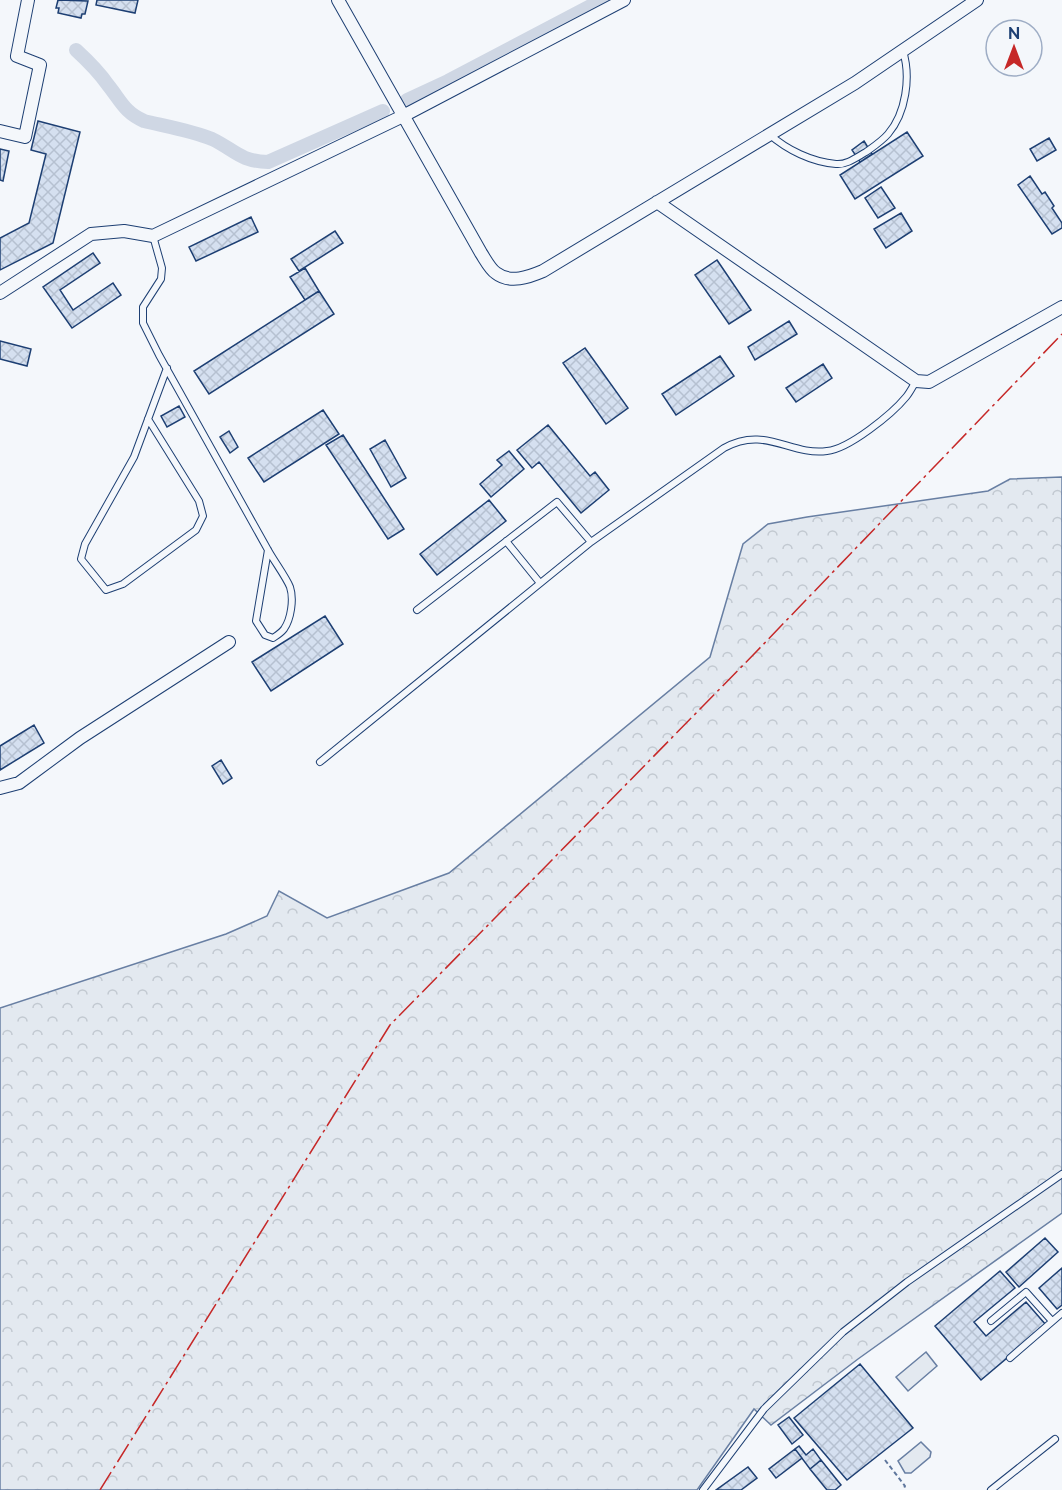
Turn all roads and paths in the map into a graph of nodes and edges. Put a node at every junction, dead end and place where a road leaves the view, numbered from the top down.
1 (28, 0) edge
2 (338, 0) edge
3 (624, 0) edge
4 (976, 0) edge
5 (903, 50) junction
6 (402, 116) junction
7 (0, 131) edge
8 (769, 134) junction
9 (657, 202) junction
10 (153, 236) junction
11 (0, 293) edge
12 (1062, 307) edge
13 (167, 368) junction
14 (916, 381) junction
15 (148, 418) junction
16 (506, 541) junction
17 (591, 542) junction
18 (268, 550) junction
19 (540, 583) junction
20 (417, 610) dead end
21 (229, 642) dead end
22 (320, 762) dead end
23 (0, 788) edge
24 (1062, 1174) edge
25 (1062, 1313) edge
26 (991, 1321) dead end
27 (1052, 1321) junction
28 (1010, 1358) dead end
29 (1055, 1439) dead end
30 (885, 1460) dead end
31 (703, 1490) edge
32 (903, 1490) edge
33 (991, 1490) edge

1 - 7 street
2 - 6 street
3 - 6 street
4 - 5 street
5 - 8 street
5 - 8 lane
6 - 9 street
6 - 10 street
8 - 9 street
9 - 14 street
10 - 11 street
10 - 13 lane
12 - 14 street
13 - 15 lane
13 - 18 lane
14 - 17 lane
15 - 15 lane
16 - 17 lane
16 - 19 lane
16 - 20 lane
17 - 19 lane
18 - 18 lane
19 - 22 lane
21 - 23 street
24 - 31 lane
25 - 27 lane
26 - 27 lane
27 - 28 lane
29 - 33 lane
30 - 32 path

